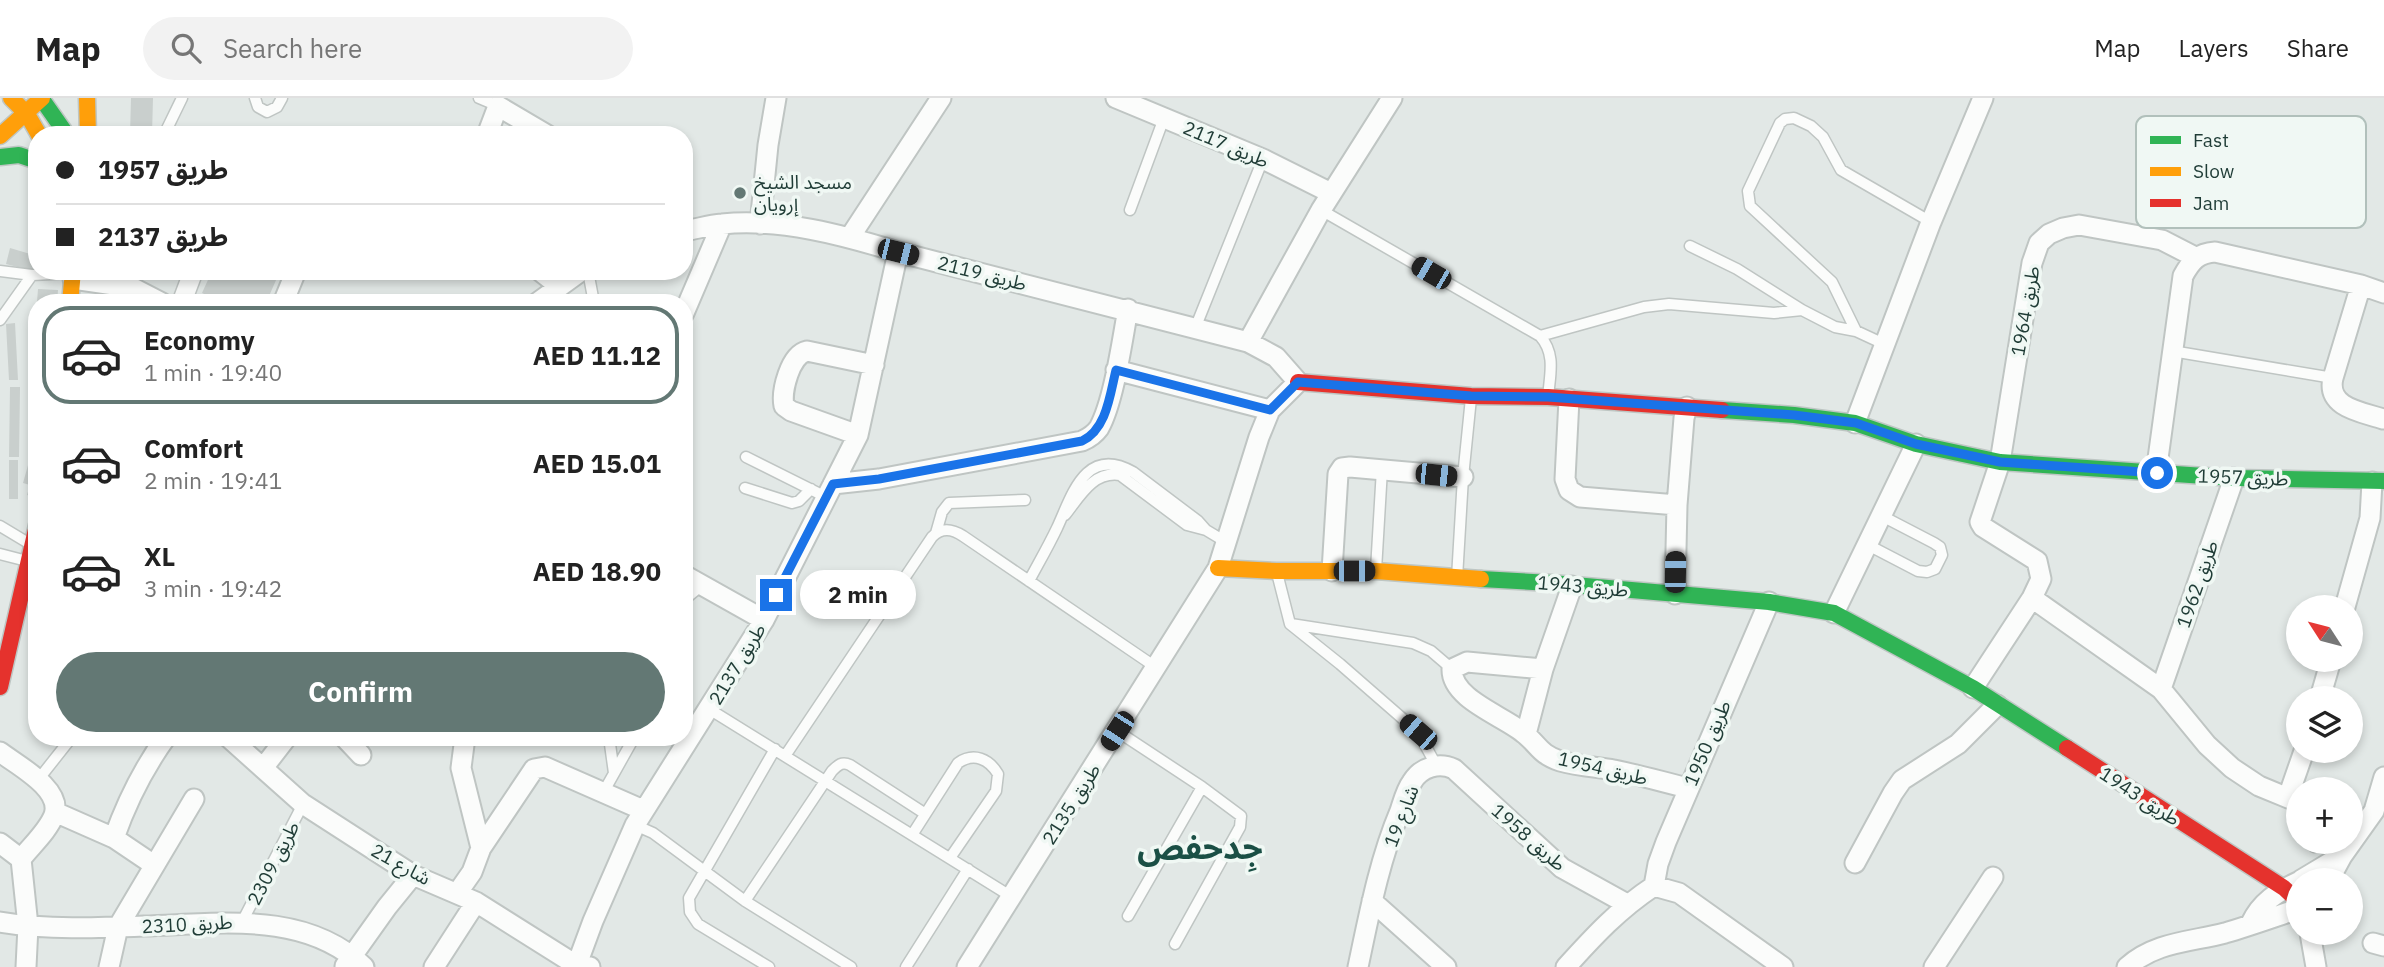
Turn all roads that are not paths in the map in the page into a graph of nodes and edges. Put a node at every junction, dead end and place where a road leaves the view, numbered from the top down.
1 (11, 98) edge
2 (42, 98) edge
3 (87, 98) edge
4 (182, 98) edge
5 (255, 98) edge
6 (282, 98) edge
7 (479, 98) edge
8 (776, 98) edge
9 (942, 98) edge
10 (1118, 98) edge
11 (1983, 98) edge
12 (1386, 101) edge
13 (498, 106) junction
14 (27, 114) junction
15 (1164, 118) junction
16 (34, 126) edge
17 (61, 126) edge
18 (88, 126) edge
19 (168, 126) edge
20 (490, 126) edge
21 (532, 126) edge
22 (0, 136) edge
23 (0, 157) edge
24 (28, 157) edge
25 (1263, 159) junction
26 (1326, 202) junction
27 (1130, 211) dead end
28 (1931, 222) junction
29 (722, 224) junction
30 (760, 224) junction
31 (693, 229) edge
32 (850, 237) junction
33 (1690, 246) dead end
34 (898, 252) junction
35 (2195, 257) junction
36 (0, 271) edge
37 (28, 274) edge
38 (28, 280) edge
39 (100, 280) edge
40 (122, 280) edge
41 (551, 280) edge
42 (568, 280) edge
43 (2361, 285) junction
44 (559, 286) junction
45 (131, 287) junction
46 (2384, 293) edge
47 (144, 294) edge
48 (549, 294) edge
49 (692, 294) edge
50 (1128, 309) junction
51 (1802, 310) junction
52 (0, 320) edge
53 (1196, 326) junction
54 (1856, 331) junction
55 (1540, 336) junction
56 (1248, 342) junction
57 (1884, 344) junction
58 (2172, 351) junction
59 (874, 365) junction
60 (1116, 370) junction
61 (2333, 378) junction
62 (1298, 382) junction
63 (1471, 396) junction
64 (1548, 397) junction
65 (1569, 398) junction
66 (1687, 407) junction
67 (1270, 410) junction
68 (2383, 419) edge
69 (1856, 423) junction
70 (858, 435) junction
71 (1916, 444) junction
72 (746, 457) dead end
73 (2000, 462) junction
74 (1382, 469) junction
75 (2157, 473) junction
76 (1463, 477) junction
77 (2234, 478) junction
78 (2378, 481) edge
79 (745, 488) dead end
80 (823, 490) junction
81 (1025, 500) dead end
82 (1677, 505) junction
83 (1882, 516) junction
84 (0, 526) edge
85 (936, 533) junction
86 (1226, 542) junction
87 (1868, 545) junction
88 (28, 551) edge
89 (0, 554) edge
90 (28, 554) edge
91 (28, 563) edge
92 (1218, 568) junction
93 (1332, 570) junction
94 (1276, 571) junction
95 (1376, 571) junction
96 (1457, 578) junction
97 (693, 581) edge
98 (1029, 581) junction
99 (701, 586) junction
100 (1572, 586) junction
101 (693, 593) edge
102 (1675, 594) junction
103 (2348, 595) edge
104 (2032, 598) junction
105 (1769, 602) junction
106 (1834, 613) junction
107 (764, 620) junction
108 (8, 623) edge
109 (1290, 624) junction
110 (1157, 668) junction
111 (1452, 669) junction
112 (1543, 669) junction
113 (0, 687) edge
114 (1973, 688) junction
115 (2161, 690) junction
116 (1997, 705) junction
117 (709, 709) junction
118 (693, 731) edge
119 (1117, 731) junction
120 (1526, 734) junction
121 (65, 746) edge
122 (159, 746) edge
123 (238, 746) edge
124 (280, 746) edge
125 (352, 746) edge
126 (464, 746) edge
127 (610, 746) edge
128 (629, 746) edge
129 (683, 746) edge
130 (775, 750) junction
131 (0, 752) edge
132 (361, 755) dead end
133 (785, 756) junction
134 (1436, 765) junction
135 (263, 768) junction
136 (614, 773) junction
137 (2384, 776) edge
138 (38, 780) junction
139 (825, 782) junction
140 (1202, 787) junction
141 (1688, 788) junction
142 (603, 793) junction
143 (2286, 796) edge
144 (194, 799) dead end
145 (303, 804) junction
146 (55, 812) junction
147 (924, 813) junction
148 (2379, 813) edge
149 (639, 818) junction
150 (2363, 822) edge
151 (912, 835) junction
152 (114, 838) junction
153 (0, 843) edge
154 (481, 848) junction
155 (2342, 856) joint
156 (950, 858) junction
157 (21, 859) junction
158 (1855, 863) dead end
159 (154, 864) junction
160 (2324, 868) edge
161 (2336, 868) edge
162 (968, 869) junction
163 (704, 871) junction
164 (414, 875) junction
165 (1993, 877) dead end
166 (2286, 882) edge
167 (1654, 886) junction
168 (458, 892) junction
169 (2286, 893) edge
170 (1012, 897) junction
171 (745, 901) junction
172 (1372, 901) junction
173 (476, 902) junction
174 (1627, 904) junction
175 (2286, 913) edge
176 (1128, 916) dead end
177 (0, 922) edge
178 (242, 922) junction
179 (2251, 923) junction
180 (28, 926) junction
181 (118, 927) junction
182 (1175, 944) dead end
183 (2312, 945) edge
184 (353, 963) edge
185 (1774, 964) edge
186 (580, 966) edge
187 (26, 967) edge
188 (109, 967) edge
189 (435, 967) edge
190 (769, 967) edge
191 (850, 967) edge
192 (906, 967) edge
193 (967, 967) edge
194 (1357, 967) edge
195 (1446, 967) edge
196 (1566, 967) edge
197 (1934, 967) edge
198 (2127, 967) edge
199 (2316, 967) edge

1 - 14 street
2 - 14 street
2 - 17 street
3 - 18 street
4 - 19 lane
5 - 6 lane
7 - 13 lane
8 - 30 street
9 - 32 street
10 - 15 street, طريق 2117
11 - 28 street
12 - 26 street
13 - 20 street
13 - 21 street
14 - 16 street
14 - 22 street
15 - 25 street, طريق 2117
15 - 27 lane
23 - 24 street
25 - 26 street, طريق 2117
25 - 53 lane
26 - 55 lane
26 - 56 street
28 - 54 lane
28 - 57 street
29 - 30 street, طريق 2119
29 - 31 street, طريق 2119
29 - 49 street
30 - 32 street, طريق 2119
32 - 34 street, طريق 2119
33 - 51 lane
34 - 50 street, طريق 2119
34 - 59 street, طريق 2137
35 - 43 street
35 - 58 street
35 - 73 street, طريق 1964
36 - 37 lane
38 - 52 lane
39 - 45 street
40 - 45 street
41 - 44 street
42 - 44 street
43 - 46 street
43 - 61 street
44 - 48 street
45 - 47 street
50 - 53 street, طريق 2119
50 - 60 street
51 - 54 lane
51 - 55 lane
53 - 56 street, طريق 2119
54 - 57 lane
55 - 64 lane
56 - 62 street, طريق 2119
57 - 69 street
58 - 61 lane
58 - 75 street
59 - 70 street, طريق 2137
59 - 70 street
60 - 67 street
60 - 80 street
61 - 68 street
62 - 63 street, طريق 1957
62 - 67 street
63 - 64 street, طريق 1957
63 - 76 lane
64 - 65 street, طريق 1957
65 - 66 street, طريق 1957
65 - 82 street
66 - 69 street, طريق 1957
66 - 82 street
67 - 86 street
69 - 71 street, طريق 1957
70 - 80 street, طريق 2137
71 - 73 street, طريق 1957
71 - 83 street
72 - 80 lane
73 - 75 street, طريق 1957
73 - 104 street
74 - 76 street
74 - 93 street
74 - 95 lane
75 - 77 street, طريق 1957
76 - 96 lane
77 - 78 street, طريق 1957
77 - 115 street, طريق 1962
78 - 103 street
79 - 80 lane
80 - 107 street, طريق 2137
81 - 85 lane
82 - 102 street
83 - 87 street
83 - 87 lane
84 - 88 lane
85 - 98 lane
85 - 133 lane
86 - 92 street
86 - 98 lane
87 - 106 street
89 - 90 lane
91 - 108 street
92 - 94 street, طريق 1943
92 - 110 street, طريق 2135
93 - 94 street, طريق 1943
93 - 95 street, طريق 1943
94 - 109 lane
95 - 96 street, طريق 1943
96 - 100 street, طريق 1943
97 - 99 street
98 - 110 lane
99 - 101 lane
99 - 107 street
100 - 102 street, طريق 1943
100 - 112 street
102 - 105 street, طريق 1943
104 - 114 street
104 - 115 street
105 - 106 street, طريق 1943
105 - 141 street, طريق 1950
106 - 114 street, طريق 1943
107 - 117 street, طريق 2137
108 - 113 street
109 - 111 lane
109 - 134 lane, شارع 19
110 - 119 street, طريق 2135
111 - 112 street
111 - 120 street, طريق 1954
112 - 120 street
114 - 116 street, طريق 1943
115 - 143 street
116 - 158 street
116 - 166 street, طريق 1943
117 - 118 street, طريق 2137
117 - 130 lane
119 - 140 lane
119 - 170 street, طريق 2135
120 - 141 street, طريق 1954
121 - 138 lane
122 - 152 street
123 - 135 street, شارع 21
124 - 135 street
125 - 132 street
126 - 154 street
127 - 136 lane
128 - 136 lane
129 - 149 street, طريق 2137
130 - 133 lane
130 - 163 lane
131 - 138 street
133 - 139 lane
134 - 172 street, شارع 19
134 - 174 street, طريق 1958
135 - 145 street, شارع 21
136 - 142 lane
137 - 148 street
138 - 146 street
139 - 147 lane
139 - 151 lane
139 - 171 lane
140 - 176 lane
140 - 182 lane
141 - 167 street, طريق 1950
142 - 149 street
142 - 154 street
144 - 159 street
145 - 164 street, شارع 21
145 - 178 lane, طريق 2309
146 - 152 street
146 - 157 street
147 - 151 lane
147 - 156 lane
148 - 150 street
149 - 163 lane
149 - 186 street, طريق 2137
151 - 156 lane
152 - 159 street
153 - 157 street
154 - 168 street
155 - 160 street
155 - 161 street
156 - 162 lane
157 - 180 street
159 - 181 street
162 - 170 lane
162 - 192 lane
163 - 171 lane
163 - 190 lane
164 - 168 street, شارع 21
164 - 184 street
165 - 197 street
167 - 174 street
167 - 185 street
168 - 173 street, شارع 21
169 - 179 street
170 - 193 street, طريق 2135
171 - 191 lane
172 - 194 street, شارع 19
172 - 195 street
173 - 186 street, شارع 21
173 - 189 street
174 - 196 street
175 - 179 street
177 - 180 street, طريق 2310
178 - 181 street, طريق 2310
178 - 184 street, طريق 2310
179 - 198 street
180 - 181 street, طريق 2310
180 - 187 street
181 - 188 street
183 - 199 street

